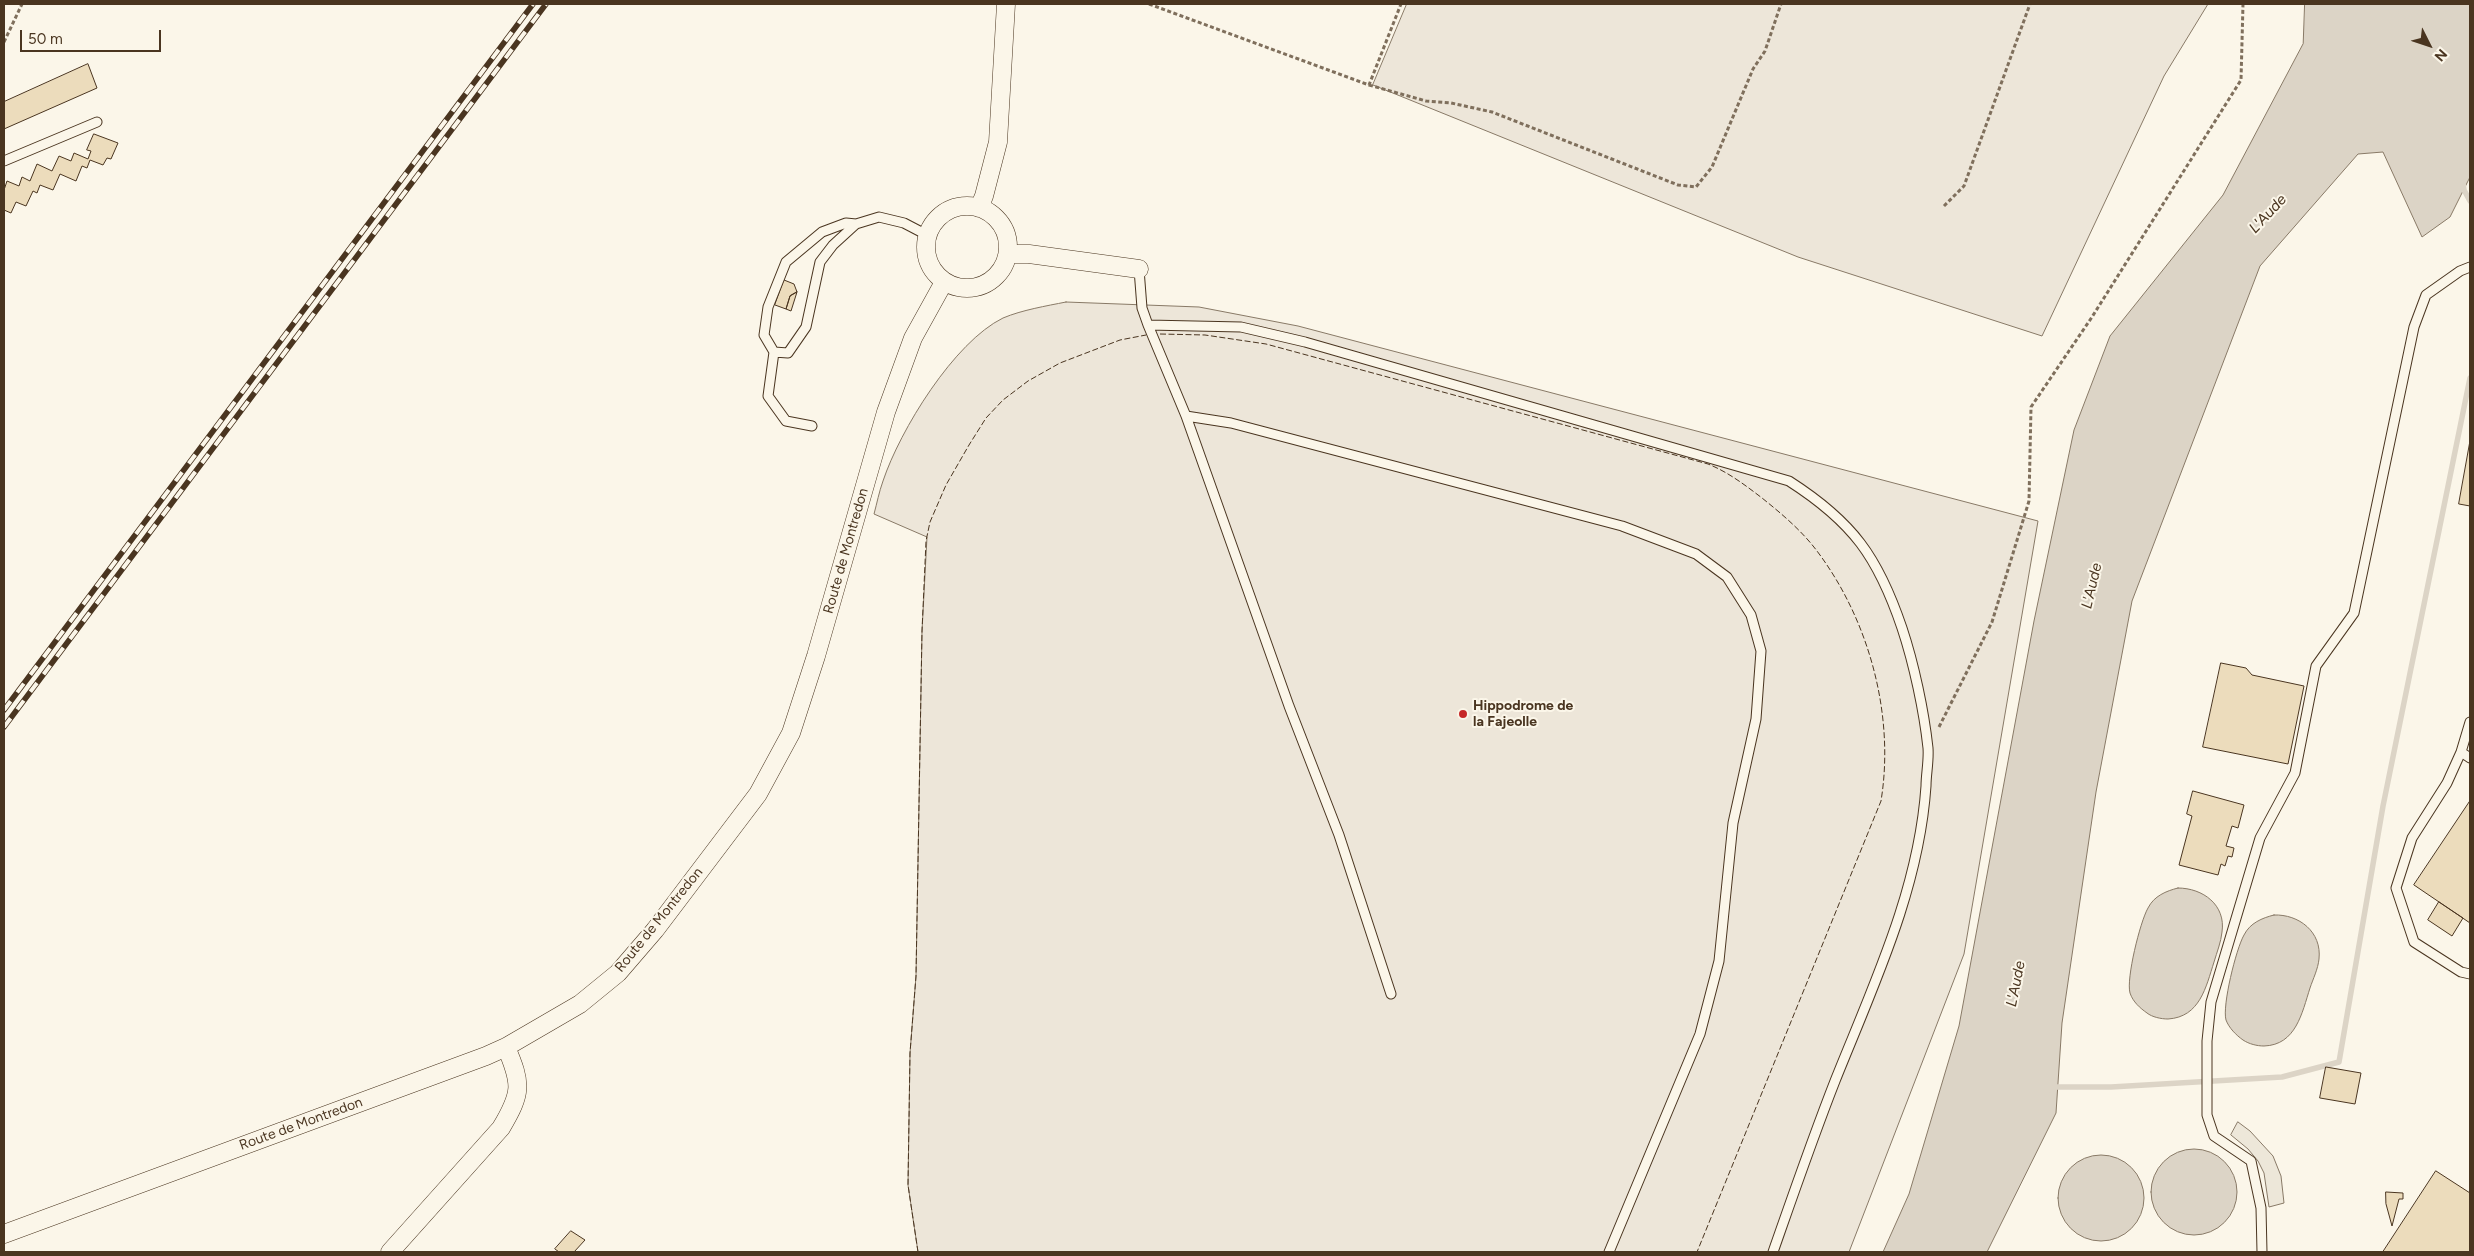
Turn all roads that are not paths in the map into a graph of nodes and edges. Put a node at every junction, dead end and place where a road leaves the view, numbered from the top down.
1 (1006, 4) edge
2 (97, 122) dead end
3 (4, 161) edge
4 (979, 208) junction
5 (856, 224) junction
6 (927, 236) junction
7 (1008, 254) junction
8 (2470, 267) edge
9 (1139, 270) joint
10 (944, 282) junction
11 (1148, 325) junction
12 (774, 352) junction
13 (1186, 416) junction
14 (812, 426) dead end
15 (2470, 722) edge
16 (2461, 752) junction
17 (2470, 758) edge
18 (2470, 974) edge
19 (1391, 994) dead end
20 (506, 1046) junction
21 (4, 1234) edge
22 (390, 1252) edge
23 (1609, 1252) edge
24 (1773, 1252) edge
25 (2262, 1252) edge

1 - 4 street
2 - 3 lane
4 - 6 street
4 - 7 street
5 - 6 lane
5 - 12 lane
5 - 12 lane
6 - 10 street
7 - 9 street
7 - 10 street
8 - 25 lane
9 - 11 lane
10 - 20 street, Route de Montredon
11 - 13 lane
11 - 24 lane
12 - 14 lane
13 - 19 lane
13 - 23 lane
15 - 16 lane
16 - 17 lane
16 - 18 lane
20 - 21 street, Route de Montredon
20 - 22 street

